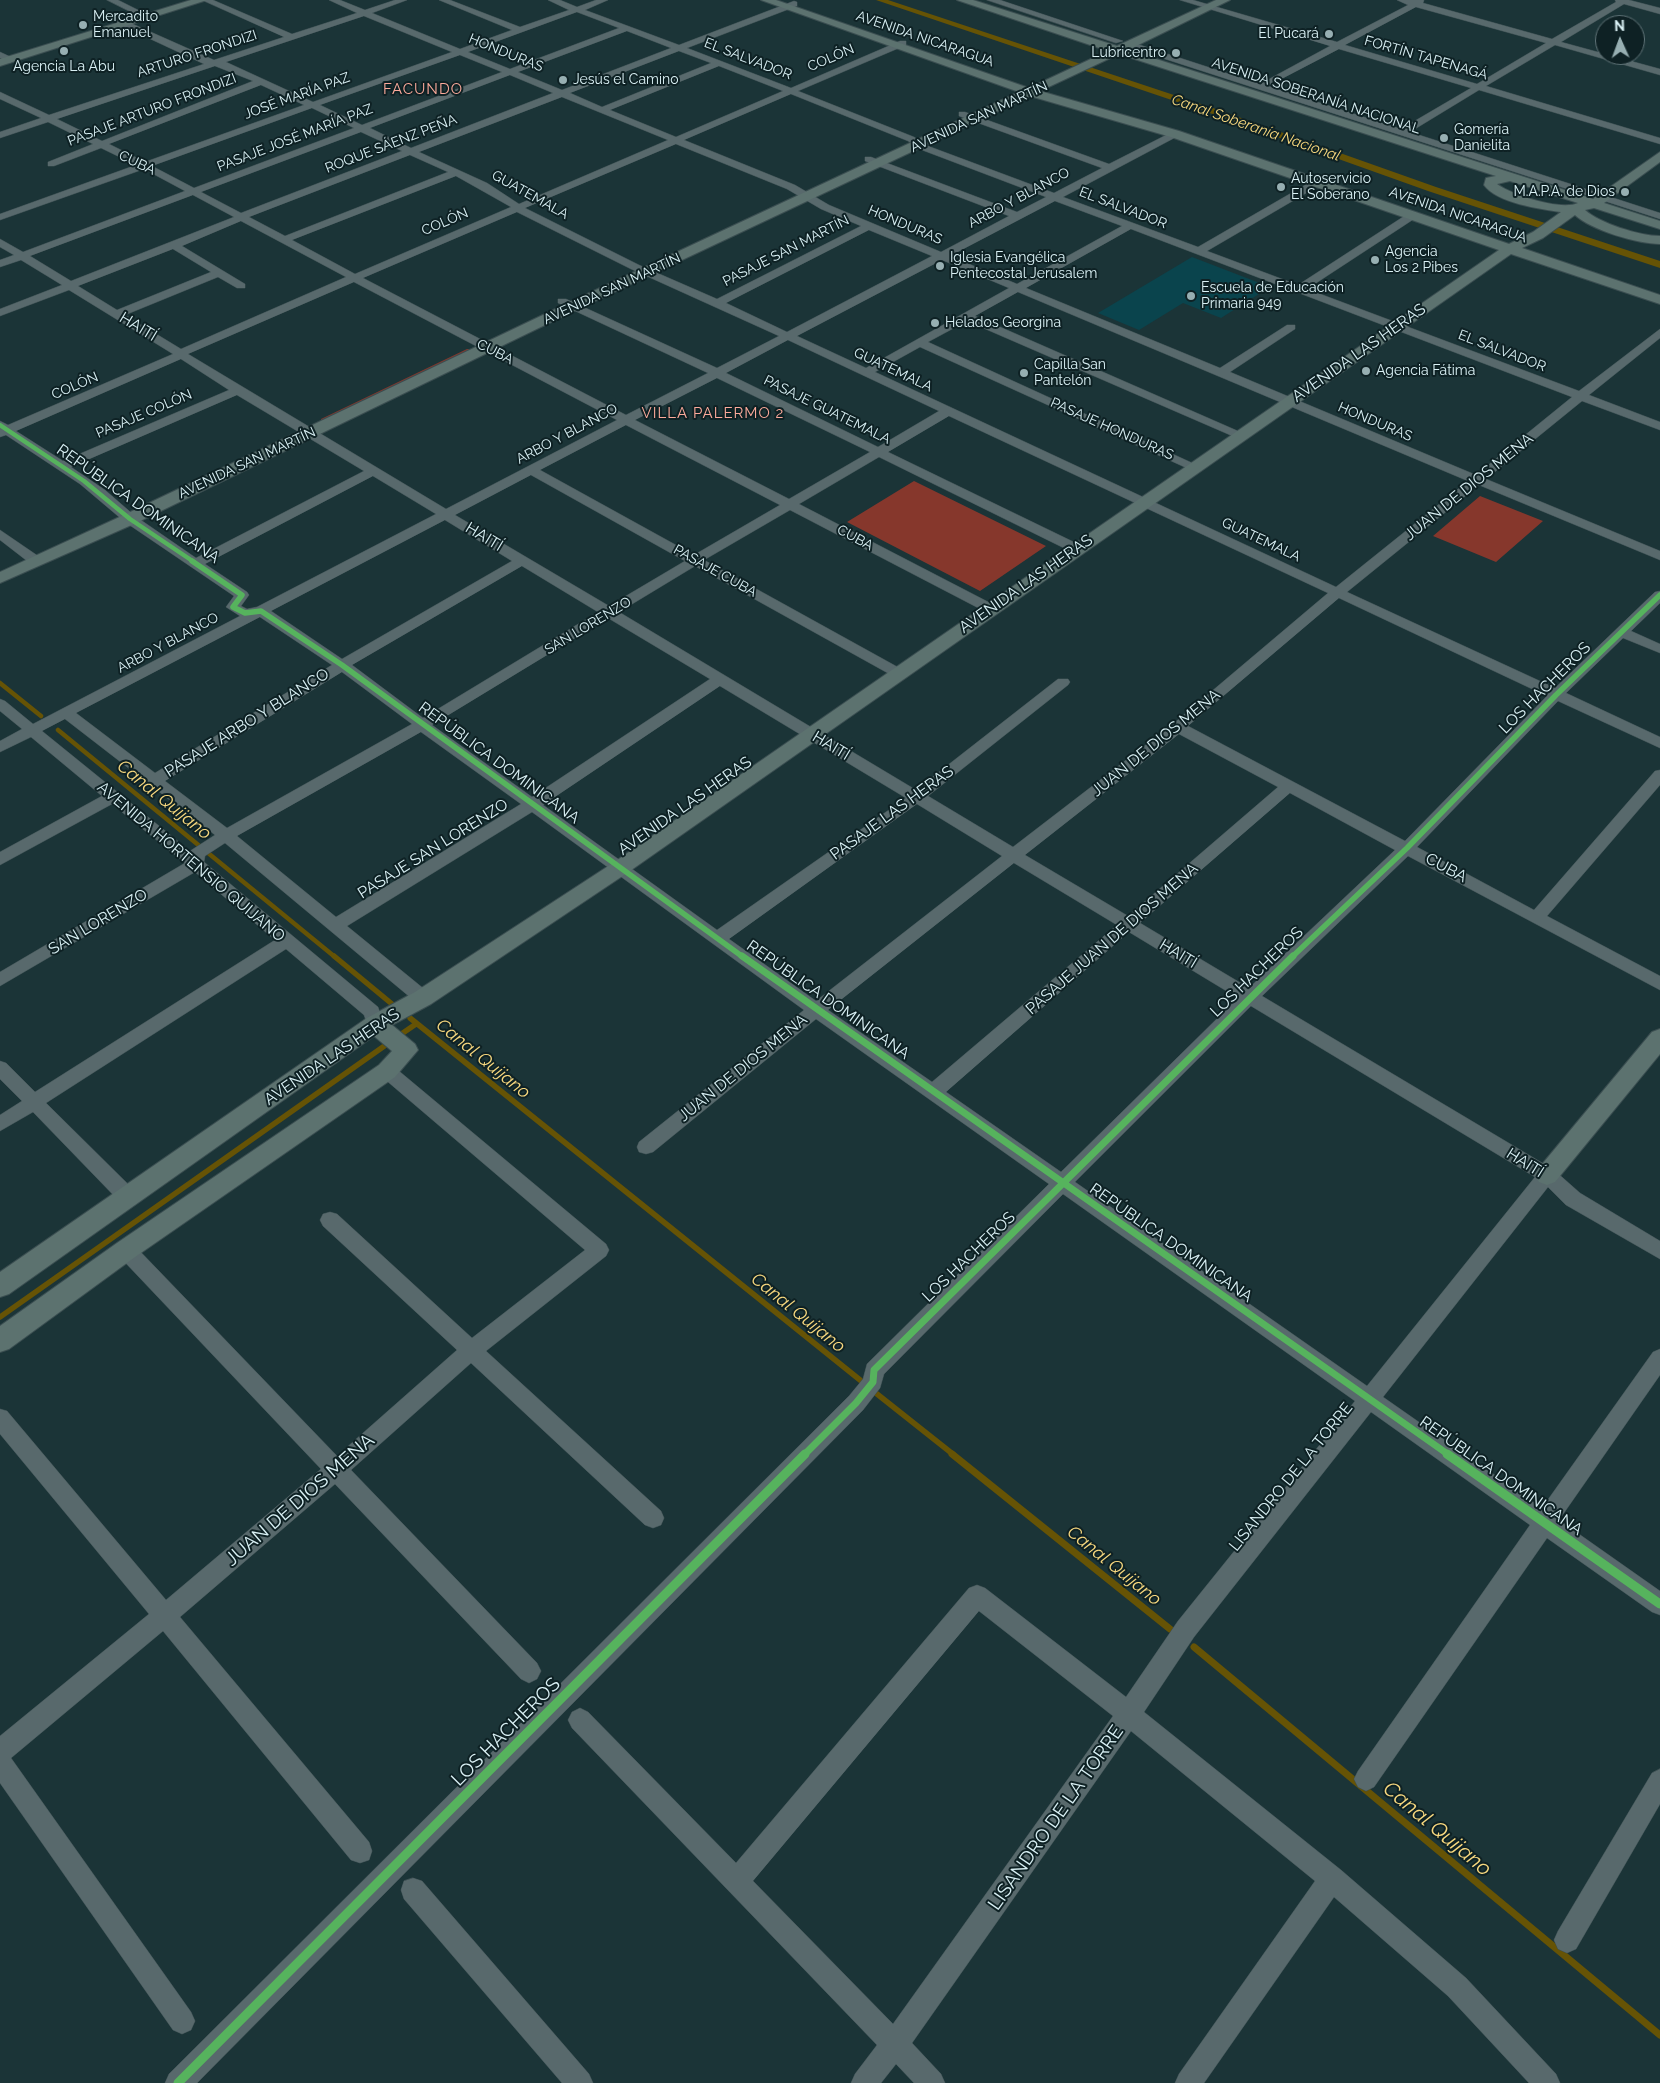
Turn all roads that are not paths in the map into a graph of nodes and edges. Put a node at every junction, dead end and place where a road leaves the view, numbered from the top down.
1 (111, 0) edge
2 (183, 0) edge
3 (202, 0) edge
4 (206, 0) edge
5 (333, 0) edge
6 (403, 0) edge
7 (442, 0) edge
8 (552, 0) edge
9 (604, 0) edge
10 (766, 0) edge
11 (962, 0) edge
12 (1184, 0) edge
13 (1225, 0) edge
14 (1401, 0) edge
15 (1622, 0) edge
16 (997, 1) edge
17 (1419, 2) edge
18 (787, 4) edge
19 (1206, 4) edge
20 (578, 9) junction
21 (1660, 11) edge
22 (365, 13) junction
23 (144, 15) junction
24 (121, 22) junction
25 (628, 28) junction
26 (519, 30) junction
27 (291, 37) junction
28 (1555, 42) junction
29 (901, 44) junction
30 (1120, 46) junction
31 (1337, 46) junction
32 (680, 47) junction
33 (462, 51) junction
34 (2, 58) edge
35 (214, 62) junction
36 (720, 63) junction
37 (511, 72) junction
38 (1660, 72) edge
39 (262, 82) junction
40 (1260, 87) junction
41 (1478, 87) junction
42 (1032, 89) junction
43 (792, 90) junction
44 (562, 93) junction
45 (0, 95) edge
46 (312, 104) junction
47 (1295, 107) junction
48 (604, 109) junction
49 (967, 116) junction
50 (47, 119) junction
51 (361, 128) junction
52 (1385, 128) junction
53 (1401, 133) junction
54 (0, 134) edge
55 (1175, 134) junction
56 (675, 140) junction
57 (914, 142) junction
58 (1660, 143) edge
59 (100, 145) junction
60 (411, 151) junction
61 (1660, 156) edge
62 (874, 161) junction
63 (51, 164) dead end
64 (144, 165) junction
65 (1110, 168) junction
66 (456, 172) junction
67 (1510, 177) junction
68 (1316, 183) junction
69 (193, 191) junction
70 (803, 194) junction
71 (1054, 197) junction
72 (1584, 203) junction
73 (518, 208) junction
74 (1413, 215) junction
75 (1018, 216) junction
76 (1660, 216) edge
77 (0, 217) edge
78 (240, 217) junction
79 (1660, 225) edge
80 (869, 226) junction
81 (1129, 226) junction
82 (284, 240) junction
83 (1660, 240) edge
84 (0, 242) edge
85 (174, 246) junction
86 (1509, 249) junction
87 (1199, 251) junction
88 (941, 256) junction
89 (24, 257) junction
90 (0, 264) edge
91 (642, 269) junction
92 (218, 273) junction
93 (354, 277) junction
94 (70, 286) junction
95 (241, 286) dead end
96 (1017, 288) junction
97 (1299, 289) junction
98 (1660, 300) edge
99 (718, 303) junction
100 (568, 304) junction
101 (0, 314) edge
102 (117, 314) junction
103 (968, 317) junction
104 (1398, 326) junction
105 (1291, 327) dead end
106 (1660, 332) edge
107 (787, 337) junction
108 (920, 343) junction
109 (481, 345) junction
110 (183, 354) junction
111 (717, 373) junction
112 (864, 373) junction
113 (1221, 373) junction
114 (238, 390) junction
115 (1580, 396) junction
116 (1288, 402) junction
117 (947, 412) junction
118 (627, 420) junction
119 (1660, 426) edge
120 (305, 429) junction
121 (2, 430) edge
122 (1240, 435) junction
123 (878, 452) junction
124 (62, 466) junction
125 (1195, 467) junction
126 (531, 470) junction
127 (374, 472) junction
128 (1476, 480) junction
129 (1145, 502) junction
130 (790, 504) junction
131 (125, 514) junction
132 (445, 515) junction
133 (0, 534) edge
134 (1078, 549) junction
135 (1660, 556) edge
136 (30, 557) junction
137 (523, 560) junction
138 (695, 560) junction
139 (196, 563) junction
140 (0, 564) edge
141 (0, 578) edge
142 (1338, 592) junction
143 (1660, 595) edge
144 (991, 609) junction
145 (261, 611) junction
146 (610, 613) junction
147 (1622, 632) junction
148 (1660, 649) edge
149 (342, 665) junction
150 (898, 673) junction
151 (720, 679) junction
152 (1063, 682) dead end
153 (1556, 695) junction
154 (0, 704) edge
155 (66, 713) junction
156 (422, 725) junction
157 (1178, 727) junction
158 (32, 730) junction
159 (811, 734) junction
160 (1660, 743) edge
161 (0, 747) edge
162 (1660, 775) edge
163 (154, 781) junction
164 (1290, 786) junction
165 (112, 797) junction
166 (917, 797) junction
167 (533, 804) junction
168 (220, 839) junction
169 (1407, 848) junction
170 (1014, 856) junction
171 (197, 858) junction
172 (0, 860) edge
173 (620, 868) junction
174 (1537, 917) junction
175 (1129, 924) junction
176 (336, 925) junction
177 (717, 939) junction
178 (286, 941) junction
179 (0, 980) edge
180 (1660, 984) edge
181 (1250, 997) junction
182 (423, 998) junction
183 (816, 1010) junction
184 (375, 1024) junction
185 (1660, 1038) edge
186 (0, 1068) edge
187 (388, 1071) junction
188 (933, 1092) junction
189 (34, 1102) junction
190 (0, 1124) edge
191 (646, 1147) dead end
192 (1547, 1175) junction
193 (1064, 1184) junction
194 (128, 1198) junction
195 (330, 1220) dead end
196 (126, 1250) junction
197 (1660, 1251) edge
198 (0, 1286) edge
199 (0, 1340) edge
200 (471, 1351) junction
201 (1660, 1358) edge
202 (1370, 1401) junction
203 (0, 1418) edge
204 (337, 1469) junction
205 (653, 1518) dead end
206 (1544, 1523) junction
207 (1660, 1604) edge
208 (164, 1616) junction
209 (530, 1671) dead end
210 (1129, 1714) junction
211 (580, 1720) dead end
212 (0, 1751) edge
213 (0, 1763) edge
214 (1366, 1779) dead end
215 (1660, 1781) edge
216 (360, 1851) dead end
217 (1332, 1879) junction
218 (736, 1882) junction
219 (413, 1890) dead end
220 (1567, 1940) dead end
221 (182, 2021) dead end
222 (895, 2044) junction
223 (178, 2083) edge
224 (580, 2083) edge
225 (864, 2083) edge
226 (932, 2083) edge
227 (1188, 2083) edge
228 (1547, 2083) edge

1 - 23 street
2 - 23 main road
3 - 23 main road
4 - 27 street
5 - 22 street, HONDURAS
6 - 22 street, ARTURO FRONDIZI
7 - 26 street
8 - 20 street, EL SALVADOR
9 - 20 street, JOSÉ MARÍA PAZ
10 - 18 main road, AVENIDA NICARAGUA
11 - 30 main road, AVENIDA SOBERANÍA NACIONAL
12 - 19 street, FORTÍN TAPENAGÁ
13 - 19 main road, AVENIDA SAN MARTÍN
14 - 17 street
15 - 21 street
15 - 28 street
16 - 30 street, AVENIDA SOBERANÍA NACIONAL
17 - 28 street
17 - 31 street
18 - 29 main road, AVENIDA NICARAGUA
18 - 32 street, ROQUE SÁENZ PEÑA
19 - 30 main road, AVENIDA SAN MARTÍN
19 - 31 street, FORTÍN TAPENAGÁ
20 - 25 street, EL SALVADOR
20 - 26 street, JOSÉ MARÍA PAZ
22 - 27 street, ARTURO FRONDIZI
22 - 33 street, HONDURAS
23 - 24 main road
24 - 34 main road
24 - 35 street, GUATEMALA
25 - 32 street, EL SALVADOR
25 - 37 street, PASAJE JOSÉ MARÍA PAZ
26 - 33 street, JOSÉ MARÍA PAZ
27 - 35 street, ARTURO FRONDIZI
28 - 38 street
28 - 41 street
29 - 42 main road, AVENIDA NICARAGUA
29 - 43 street, COLÓN
30 - 40 street, AVENIDA SOBERANÍA NACIONAL
30 - 42 main road, AVENIDA SAN MARTÍN
30 - 47 main road, AVENIDA SOBERANÍA NACIONAL
31 - 40 street
31 - 41 street, FORTÍN TAPENAGÁ
32 - 36 street, EL SALVADOR
32 - 44 street, ROQUE SÁENZ PEÑA
33 - 37 street, HONDURAS
33 - 46 street, JOSÉ MARÍA PAZ
35 - 39 street, GUATEMALA
35 - 50 street, ARTURO FRONDIZI
36 - 43 street, EL SALVADOR
36 - 48 street
37 - 44 street, HONDURAS
37 - 51 street, PASAJE JOSÉ MARÍA PAZ
39 - 46 street, GUATEMALA
39 - 59 street, PASAJE ARTURO FRONDIZI
40 - 52 street, AVENIDA SOBERANÍA NACIONAL
41 - 53 street
41 - 58 street, FORTÍN TAPENAGÁ
42 - 49 main road, AVENIDA SAN MARTÍN
42 - 55 main road, AVENIDA NICARAGUA
43 - 56 street, COLÓN
43 - 57 street, EL SALVADOR
44 - 48 street, HONDURAS
44 - 60 street, ROQUE SÁENZ PEÑA
45 - 50 street, CUBA
46 - 51 street, GUATEMALA
46 - 64 street, JOSÉ MARÍA PAZ
47 - 52 main road
47 - 67 main road, AVENIDA SOBERANÍA NACIONAL
48 - 56 street, HONDURAS
49 - 57 main road, AVENIDA SAN MARTÍN
49 - 65 street
50 - 54 street, ARTURO FRONDIZI
50 - 59 street, CUBA
51 - 60 street, GUATEMALA
51 - 69 street, PASAJE JOSÉ MARÍA PAZ
52 - 53 street, AVENIDA SOBERANÍA NACIONAL
53 - 72 street, AVENIDA SOBERANÍA NACIONAL
55 - 65 street, ARBO Y BLANCO
55 - 68 main road, AVENIDA NICARAGUA
56 - 70 street, HONDURAS
56 - 73 street, COLÓN
57 - 62 main road, AVENIDA SAN MARTÍN
57 - 71 street, EL SALVADOR
58 - 72 main road, AVENIDA LAS HERAS
59 - 63 street, PASAJE ARTURO FRONDIZI
59 - 64 street, CUBA
60 - 66 street, GUATEMALA
60 - 78 street, ROQUE SÁENZ PEÑA
61 - 72 main road, AVENIDA LAS HERAS
62 - 70 main road, AVENIDA SAN MARTÍN
62 - 75 street
64 - 69 street, CUBA
64 - 77 street, JOSÉ MARÍA PAZ
65 - 71 street, ARBO Y BLANCO
66 - 73 street, GUATEMALA
66 - 82 street
67 - 72 main road, AVENIDA SOBERANÍA NACIONAL
67 - 72 main road
68 - 74 main road, AVENIDA NICARAGUA
68 - 87 street
69 - 78 street, CUBA
69 - 89 street, PASAJE JOSÉ MARÍA PAZ
70 - 80 street, HONDURAS
70 - 91 main road, AVENIDA SAN MARTÍN
71 - 75 street, ARBO Y BLANCO
71 - 81 street, EL SALVADOR
72 - 76 street, AVENIDA SOBERANÍA NACIONAL
72 - 79 main road, AVENIDA SOBERANÍA NACIONAL
72 - 83 main road
72 - 86 main road, AVENIDA LAS HERAS
73 - 91 street, GUATEMALA
73 - 93 street, COLÓN
74 - 86 main road, AVENIDA NICARAGUA
74 - 97 street
75 - 88 street, ARBO Y BLANCO
78 - 82 street, CUBA
78 - 85 street, ROQUE SÁENZ PEÑA
80 - 88 street, HONDURAS
80 - 99 street, PASAJE SAN MARTÍN
81 - 87 street, EL SALVADOR
81 - 96 street
82 - 93 street, CUBA
84 - 89 street, HAITÍ
85 - 92 street
85 - 94 street, ROQUE SÁENZ PEÑA
86 - 98 main road, AVENIDA NICARAGUA
86 - 104 main road, AVENIDA LAS HERAS
87 - 97 street, EL SALVADOR
88 - 96 street, HONDURAS
88 - 107 street, ARBO Y BLANCO
89 - 90 street, PASAJE JOSÉ MARÍA PAZ
89 - 94 street, HAITÍ
91 - 99 street, GUATEMALA
91 - 100 main road, AVENIDA SAN MARTÍN
92 - 95 street
92 - 102 street
93 - 109 street, CUBA
93 - 110 street, COLÓN
94 - 101 street, ROQUE SÁENZ PEÑA
94 - 102 street, HAITÍ
96 - 103 street
96 - 113 street, HONDURAS
97 - 104 street, EL SALVADOR
99 - 107 street, GUATEMALA
100 - 109 main road, AVENIDA SAN MARTÍN
100 - 111 street, PASAJE GUATEMALA
102 - 110 street, HAITÍ
103 - 108 street
103 - 122 street
104 - 115 street, EL SALVADOR
104 - 116 main road, AVENIDA LAS HERAS
105 - 113 street
106 - 115 street, JUAN DE DIOS MENA
107 - 111 street, ARBO Y BLANCO
107 - 112 street, GUATEMALA
108 - 112 street
108 - 125 street, PASAJE HONDURAS
109 - 118 street, CUBA
109 - 120 main road, AVENIDA SAN MARTÍN
110 - 114 street, HAITÍ
110 - 121 street, COLÓN
111 - 118 street, ARBO Y BLANCO
111 - 123 street, PASAJE GUATEMALA
112 - 117 street, GUATEMALA
113 - 116 street, HONDURAS
114 - 120 street, HAITÍ
114 - 124 street, PASAJE COLÓN
115 - 119 street, EL SALVADOR
115 - 128 street, JUAN DE DIOS MENA
116 - 122 main road, AVENIDA LAS HERAS
116 - 128 street, HONDURAS
117 - 123 street, SAN LORENZO
117 - 129 street, GUATEMALA
118 - 126 street, ARBO Y BLANCO
118 - 130 street, CUBA
120 - 127 street, HAITÍ
120 - 131 main road, AVENIDA SAN MARTÍN
121 - 124 street, REPÚBLICA DOMINICANA
122 - 125 main road, AVENIDA LAS HERAS
123 - 130 street, SAN LORENZO
123 - 134 street, PASAJE GUATEMALA
124 - 131 street, REPÚBLICA DOMINICANA
125 - 129 main road, AVENIDA LAS HERAS
126 - 132 street, ARBO Y BLANCO
126 - 138 street, PASAJE CUBA
127 - 132 street, HAITÍ
127 - 139 street
128 - 135 street, HONDURAS
128 - 142 street, JUAN DE DIOS MENA
129 - 134 main road, AVENIDA LAS HERAS
129 - 142 street, GUATEMALA
130 - 138 street, SAN LORENZO
130 - 144 street, CUBA
131 - 136 main road, AVENIDA SAN MARTÍN
131 - 139 street, REPÚBLICA DOMINICANA
132 - 137 street, HAITÍ
132 - 145 street, ARBO Y BLANCO
133 - 136 street
134 - 144 main road, AVENIDA LAS HERAS
136 - 140 main road, AVENIDA SAN MARTÍN
136 - 141 main road, AVENIDA SAN MARTÍN
137 - 146 street, HAITÍ
137 - 149 street, PASAJE ARBO Y BLANCO
138 - 146 street, SAN LORENZO
138 - 150 street, PASAJE CUBA
139 - 145 street, REPÚBLICA DOMINICANA
142 - 153 street, GUATEMALA
142 - 157 street, JUAN DE DIOS MENA
143 - 147 street, LOS HACHEROS
144 - 150 main road, AVENIDA LAS HERAS
145 - 149 street, REPÚBLICA DOMINICANA
145 - 155 street, ARBO Y BLANCO
146 - 151 street, HAITÍ
146 - 156 street, SAN LORENZO
147 - 148 street
147 - 153 street, LOS HACHEROS
149 - 156 street, REPÚBLICA DOMINICANA
149 - 163 street, PASAJE ARBO Y BLANCO
150 - 159 main road, AVENIDA LAS HERAS
151 - 159 street, HAITÍ
151 - 167 street, PASAJE SAN LORENZO
152 - 166 street, PASAJE LAS HERAS
153 - 160 street, GUATEMALA
153 - 169 street, LOS HACHEROS
154 - 158 street, AVENIDA HORTENSIO QUIJANO
155 - 158 street, ARBO Y BLANCO
155 - 163 street
156 - 167 street, REPÚBLICA DOMINICANA
156 - 168 street, SAN LORENZO
157 - 164 street, CUBA
157 - 170 street, JUAN DE DIOS MENA
158 - 161 street, ARBO Y BLANCO
158 - 165 street, AVENIDA HORTENSIO QUIJANO
159 - 166 street, HAITÍ
159 - 173 main road, AVENIDA LAS HERAS
162 - 174 street
163 - 168 street
164 - 169 street, CUBA
164 - 175 street, PASAJE JUAN DE DIOS MENA
165 - 171 street, AVENIDA HORTENSIO QUIJANO
165 - 172 street
166 - 170 street, HAITÍ
166 - 177 street, PASAJE LAS HERAS
167 - 173 street, REPÚBLICA DOMINICANA
167 - 176 street, PASAJE SAN LORENZO
168 - 171 street, SAN LORENZO
168 - 176 street
169 - 174 street, CUBA
169 - 181 street, LOS HACHEROS
170 - 175 street, HAITÍ
170 - 183 street, JUAN DE DIOS MENA
171 - 178 street, AVENIDA HORTENSIO QUIJANO
171 - 179 street, SAN LORENZO
173 - 177 street, REPÚBLICA DOMINICANA
173 - 182 main road, AVENIDA LAS HERAS
174 - 180 street, CUBA
175 - 181 street, HAITÍ
175 - 188 street, PASAJE JUAN DE DIOS MENA
176 - 182 street
177 - 183 street, REPÚBLICA DOMINICANA
178 - 184 street, AVENIDA HORTENSIO QUIJANO
178 - 189 street
181 - 192 street, HAITÍ
181 - 193 street, LOS HACHEROS
182 - 184 main road, AVENIDA LAS HERAS
183 - 188 street, REPÚBLICA DOMINICANA
183 - 191 street, JUAN DE DIOS MENA
184 - 187 main road
184 - 194 main road, AVENIDA LAS HERAS
185 - 192 main road, LISANDRO DE LA TORRE
186 - 189 street
187 - 196 main road
187 - 200 street, JUAN DE DIOS MENA
188 - 193 street, REPÚBLICA DOMINICANA
189 - 190 street
189 - 194 street
192 - 197 street, HAITÍ
192 - 202 street, LISANDRO DE LA TORRE
193 - 202 street, REPÚBLICA DOMINICANA
193 - 223 street, LOS HACHEROS
194 - 198 main road, AVENIDA LAS HERAS
195 - 200 street
196 - 199 main road
196 - 204 street
200 - 204 street, JUAN DE DIOS MENA
200 - 205 street
201 - 206 street
202 - 206 street, REPÚBLICA DOMINICANA
202 - 210 street, LISANDRO DE LA TORRE
203 - 208 street
204 - 208 street, JUAN DE DIOS MENA
204 - 209 street
206 - 207 street, REPÚBLICA DOMINICANA
206 - 214 street
208 - 212 street, JUAN DE DIOS MENA
208 - 216 street
210 - 217 street
210 - 218 street
210 - 222 street, LISANDRO DE LA TORRE
211 - 218 street
213 - 221 street
215 - 220 street
217 - 227 street
217 - 228 street
218 - 222 street
219 - 224 street
222 - 225 street, LISANDRO DE LA TORRE
222 - 226 street

